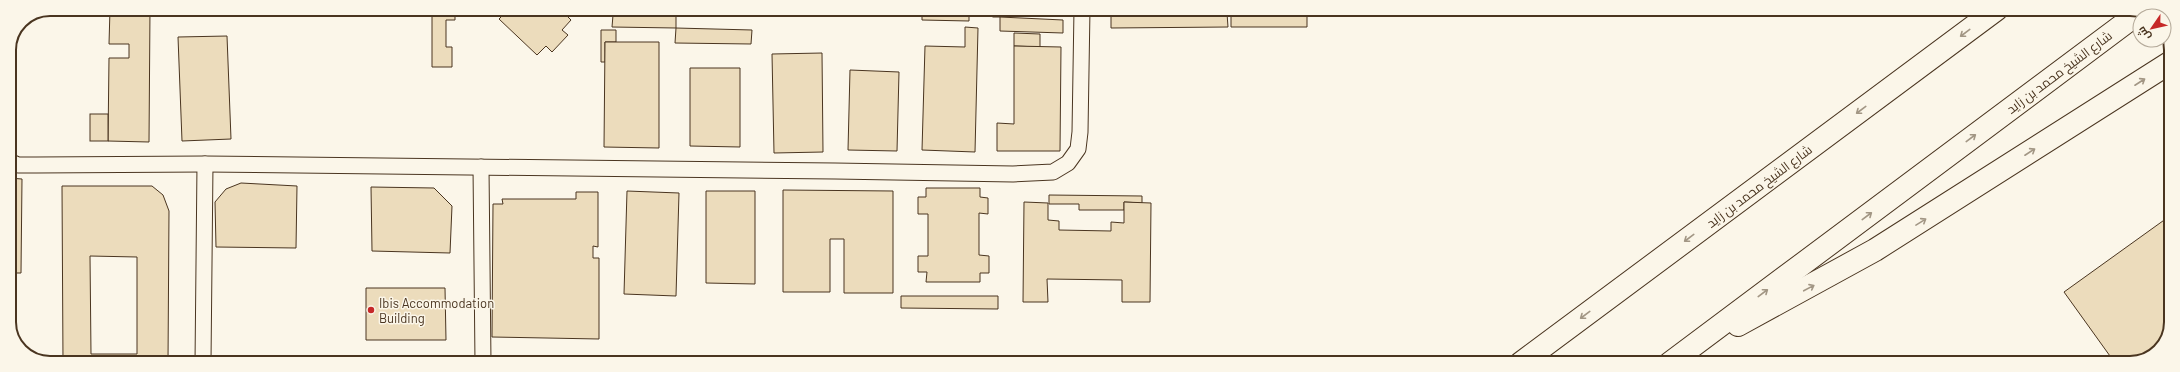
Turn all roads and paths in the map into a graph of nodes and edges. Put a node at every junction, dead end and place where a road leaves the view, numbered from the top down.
1 (1082, 16) edge
2 (1988, 16) edge
3 (2132, 18) edge
4 (2164, 66) edge
5 (16, 164) edge
6 (205, 164) junction
7 (481, 167) junction
8 (1687, 350) junction
9 (203, 356) edge
10 (483, 356) edge
11 (1530, 356) edge
12 (1679, 356) edge

1 - 7 street
2 -> 11 highway, شارع الشيخ محمد بن زايد
8 -> 3 highway, شارع الشيخ محمد بن زايد
8 -> 4 highway
5 - 6 street
6 - 7 street
6 - 9 street
7 - 10 street
8 - 12 highway, شارع الشيخ محمد بن زايد

